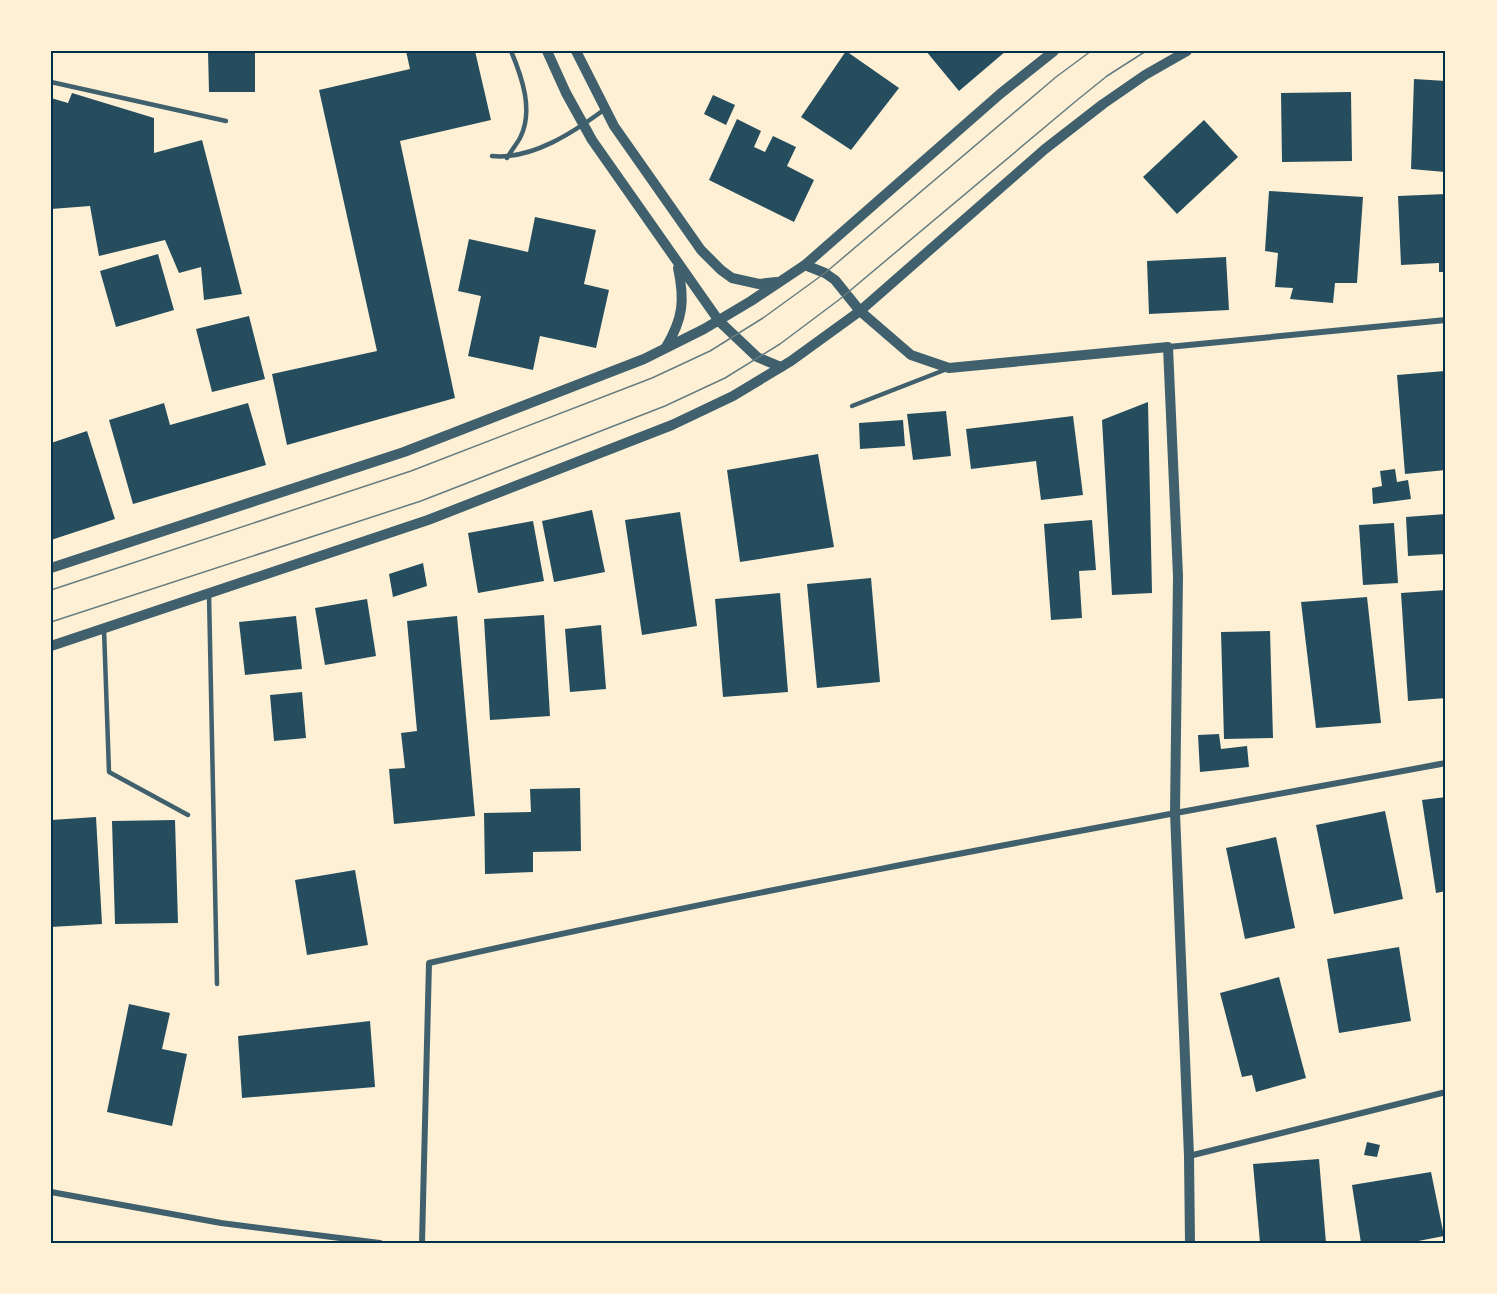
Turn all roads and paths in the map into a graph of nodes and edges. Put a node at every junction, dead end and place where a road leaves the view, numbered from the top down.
1 (511, 51) edge
2 (547, 51) edge
3 (576, 51) edge
4 (1054, 51) edge
5 (1187, 51) edge
6 (51, 82) edge
7 (604, 109) junction
8 (226, 120) dead end
9 (583, 125) junction
10 (492, 156) dead end
11 (507, 158) junction
12 (677, 262) junction
13 (805, 265) junction
14 (779, 282) junction
15 (860, 312) junction
16 (1446, 320) edge
17 (719, 321) junction
18 (1168, 347) junction
19 (665, 349) junction
20 (781, 367) junction
21 (949, 368) junction
22 (852, 405) dead end
23 (51, 568) edge
24 (209, 592) junction
25 (104, 629) junction
26 (51, 646) edge
27 (1446, 763) edge
28 (1175, 813) junction
29 (188, 815) dead end
30 (217, 984) dead end
31 (1446, 1092) edge
32 (1189, 1156) junction
33 (51, 1192) edge
34 (380, 1243) edge
35 (422, 1243) edge
36 (1190, 1243) edge

1 - 11 lane
2 - 9 street
3 - 7 street
4 - 13 street
5 - 15 street
6 - 8 lane
7 - 9 lane
7 - 14 street
9 - 11 lane
9 - 12 street
10 - 11 lane
12 - 17 street
12 - 19 street
13 - 14 street
13 - 15 street
14 - 17 street
15 - 20 street
15 - 21 street
16 - 18 street
17 - 19 street
17 - 20 street
18 - 21 street
18 - 28 street
19 - 23 street
20 - 24 street
21 - 22 lane
24 - 25 street
24 - 30 lane
25 - 26 street
25 - 29 lane
27 - 28 street
28 - 32 street
28 - 35 street
31 - 32 street
32 - 36 street
33 - 34 street

